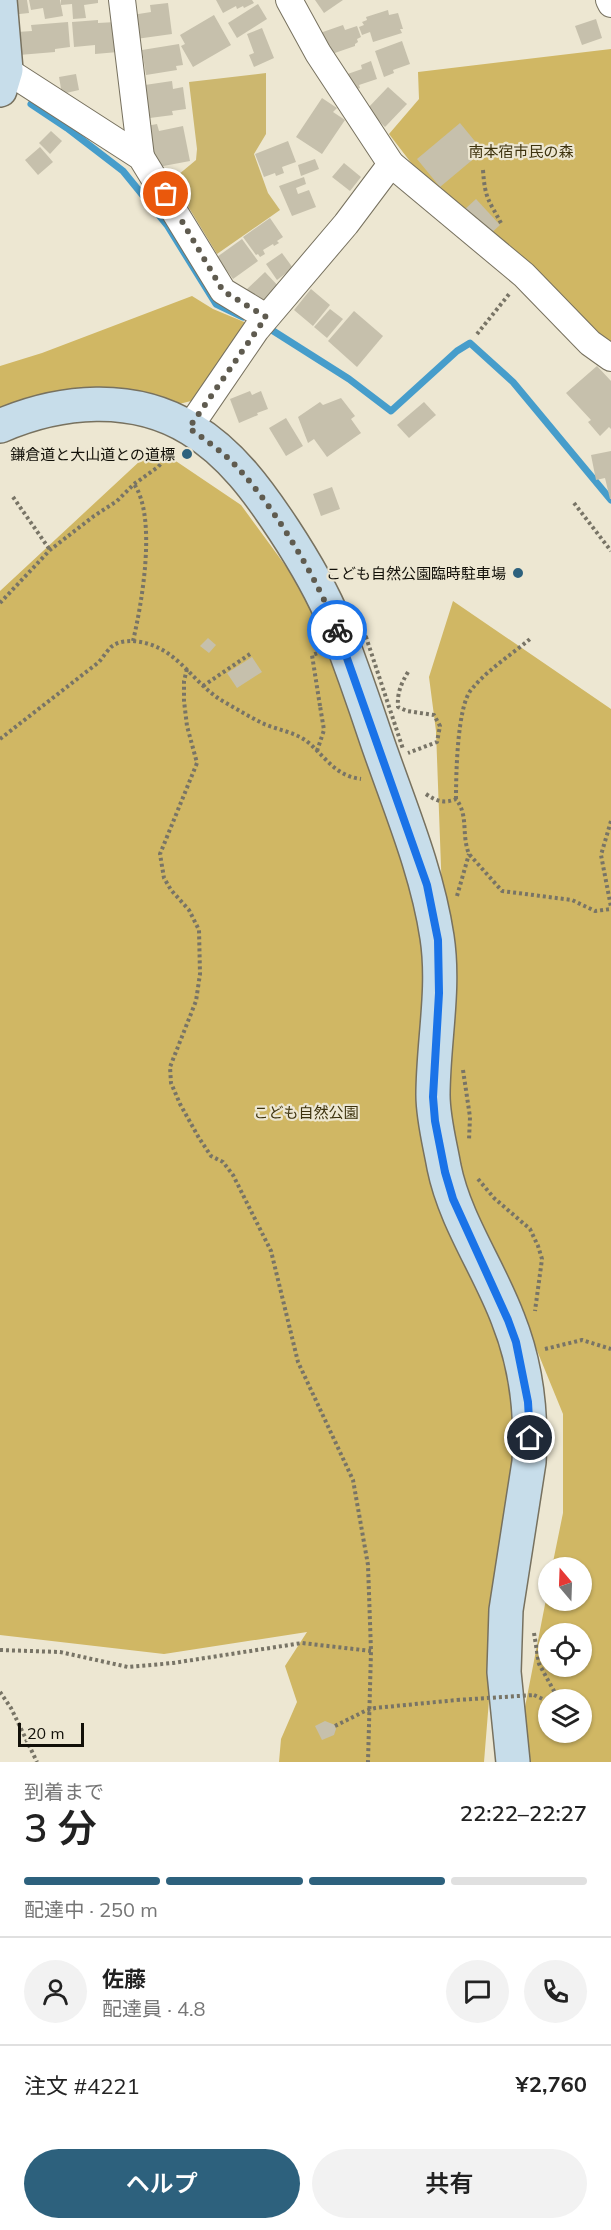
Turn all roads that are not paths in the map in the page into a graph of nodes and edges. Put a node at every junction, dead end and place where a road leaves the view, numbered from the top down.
1 (0, 0) edge
2 (122, 0) edge
3 (290, 0) edge
4 (609, 0) edge
5 (611, 4) edge
6 (3, 80) edge
7 (141, 157) junction
8 (391, 164) junction
9 (261, 324) junction
10 (611, 358) edge
11 (0, 426) edge
12 (189, 428) junction
13 (513, 1762) edge

1 - 6 street
2 - 7 street
3 - 8 street
4 - 5 street
6 - 7 street
7 - 9 street
8 - 9 street
8 - 10 street
9 - 12 street
11 - 12 street
12 - 13 street

